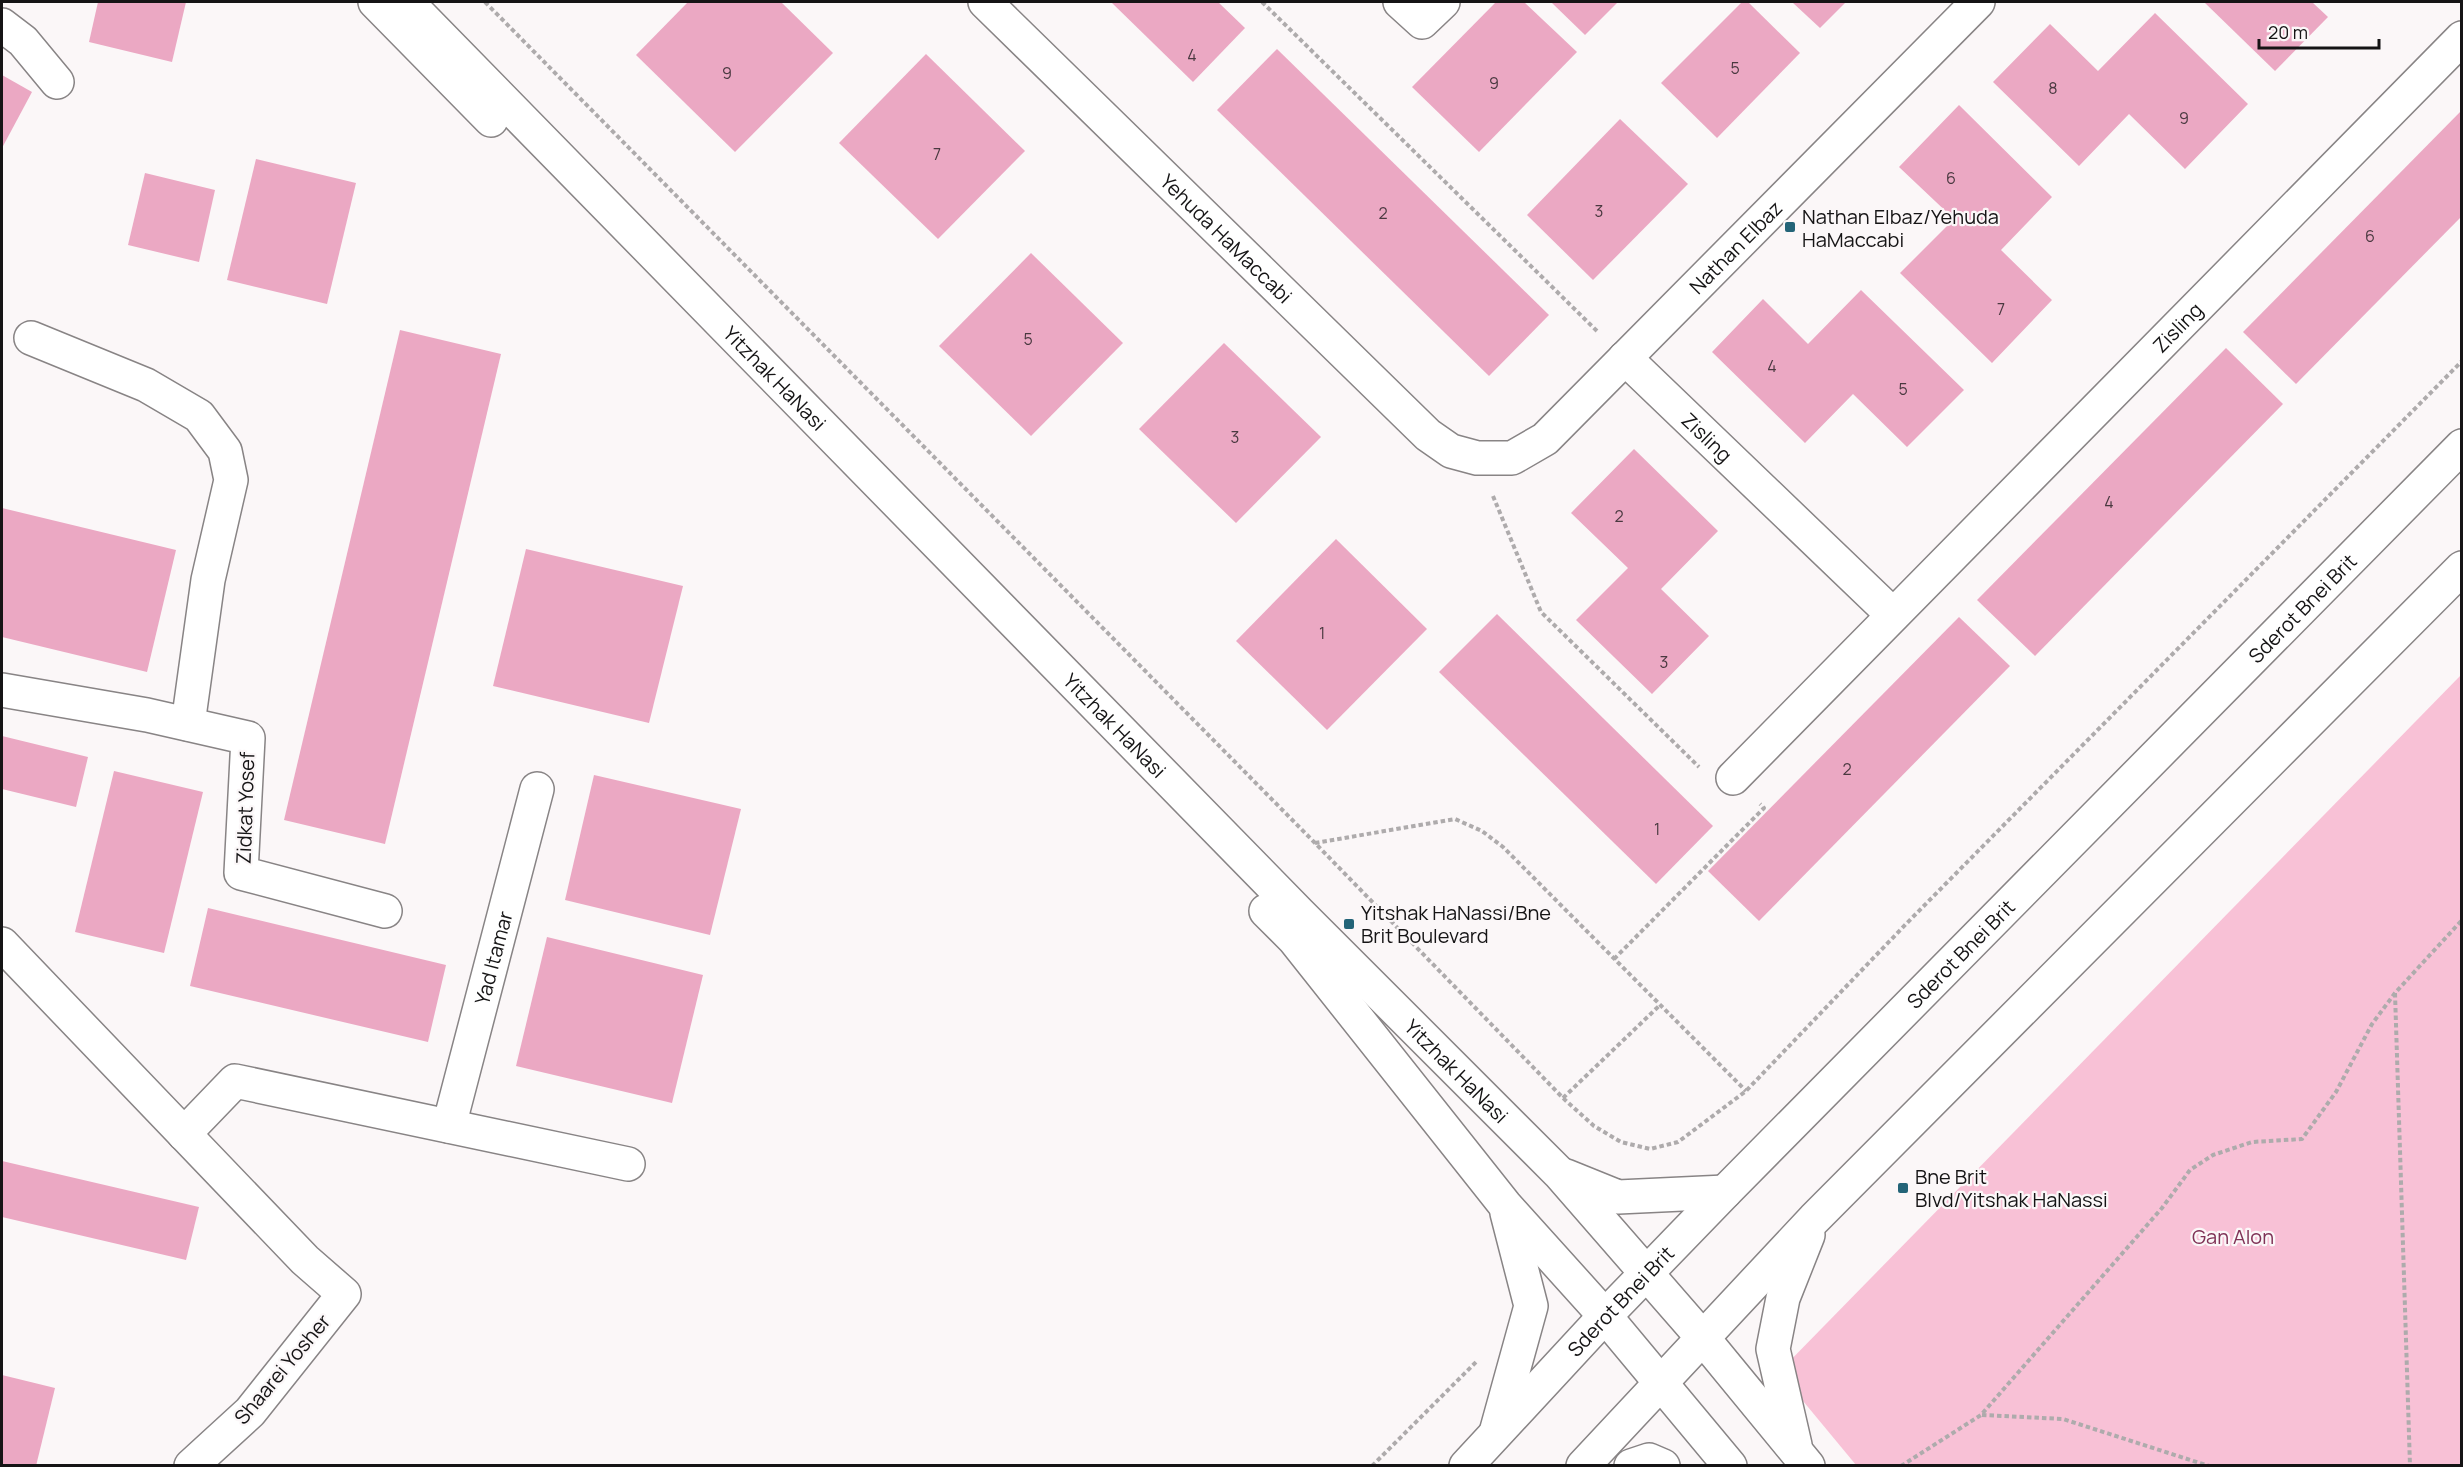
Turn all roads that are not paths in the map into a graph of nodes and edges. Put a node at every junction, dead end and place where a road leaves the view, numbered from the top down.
1 (375, 2) edge
2 (407, 2) edge
3 (985, 2) edge
4 (1978, 2) edge
5 (2, 25) edge
6 (2462, 38) edge
7 (57, 82) dead end
8 (31, 338) dead end
9 (1625, 358) junction
10 (2462, 446) edge
11 (1477, 458) joint
12 (2462, 568) edge
13 (1893, 615) junction
14 (2, 690) edge
15 (188, 724) junction
16 (1733, 778) road end
17 (537, 789) dead end
18 (385, 911) dead end
19 (2, 944) edge
20 (449, 1126) junction
21 (184, 1134) junction
22 (628, 1164) dead end
23 (1559, 1173) junction
24 (1725, 1192) junction
25 (1505, 1205) junction
26 (1814, 1219) junction
27 (1647, 1272) junction
28 (1605, 1316) junction
29 (1702, 1337) junction
30 (1660, 1382) junction
31 (1496, 1435) junction
32 (1802, 1458) edge
33 (191, 1466) edge
34 (1467, 1466) edge
35 (1583, 1466) edge
36 (1631, 1466) edge
37 (1663, 1466) edge
38 (1730, 1466) edge

1 - 25 main road, Yitzhak HaNasi
2 - 23 main road, Yitzhak HaNasi
3 - 11 main road, Yehuda HaMaccabi
4 - 9 main road, Nathan Elbaz
5 - 7 main road
6 - 13 main road, Zisling
8 - 15 main road
9 - 11 main road, Nathan Elbaz
9 - 13 main road, Zisling
10 - 24 main road, Sderot Bnei Brit
12 - 26 main road
13 - 16 main road, Zisling
14 - 15 main road, Zidkat Yosef
15 - 18 main road, Zidkat Yosef
17 - 20 main road, Yad Itamar
19 - 21 main road
20 - 21 main road
20 - 22 main road
21 - 33 main road, Shaarei Yosher
23 - 24 main road
23 - 27 main road, Yitzhak HaNasi
24 - 27 main road, Sderot Bnei Brit
25 - 28 main road, Yitzhak HaNasi
25 - 31 main road
26 - 29 main road
26 - 32 main road
27 - 28 main road, Sderot Bnei Brit
27 - 29 main road, Yitzhak HaNasi
28 - 30 main road, Yitzhak HaNasi
28 - 31 main road, Sderot Bnei Brit
29 - 30 main road
29 - 32 main road, Yitzhak HaNasi
30 - 35 main road
30 - 38 main road, Yitzhak HaNasi
31 - 34 main road, Sderot Bnei Brit
36 - 37 main road

